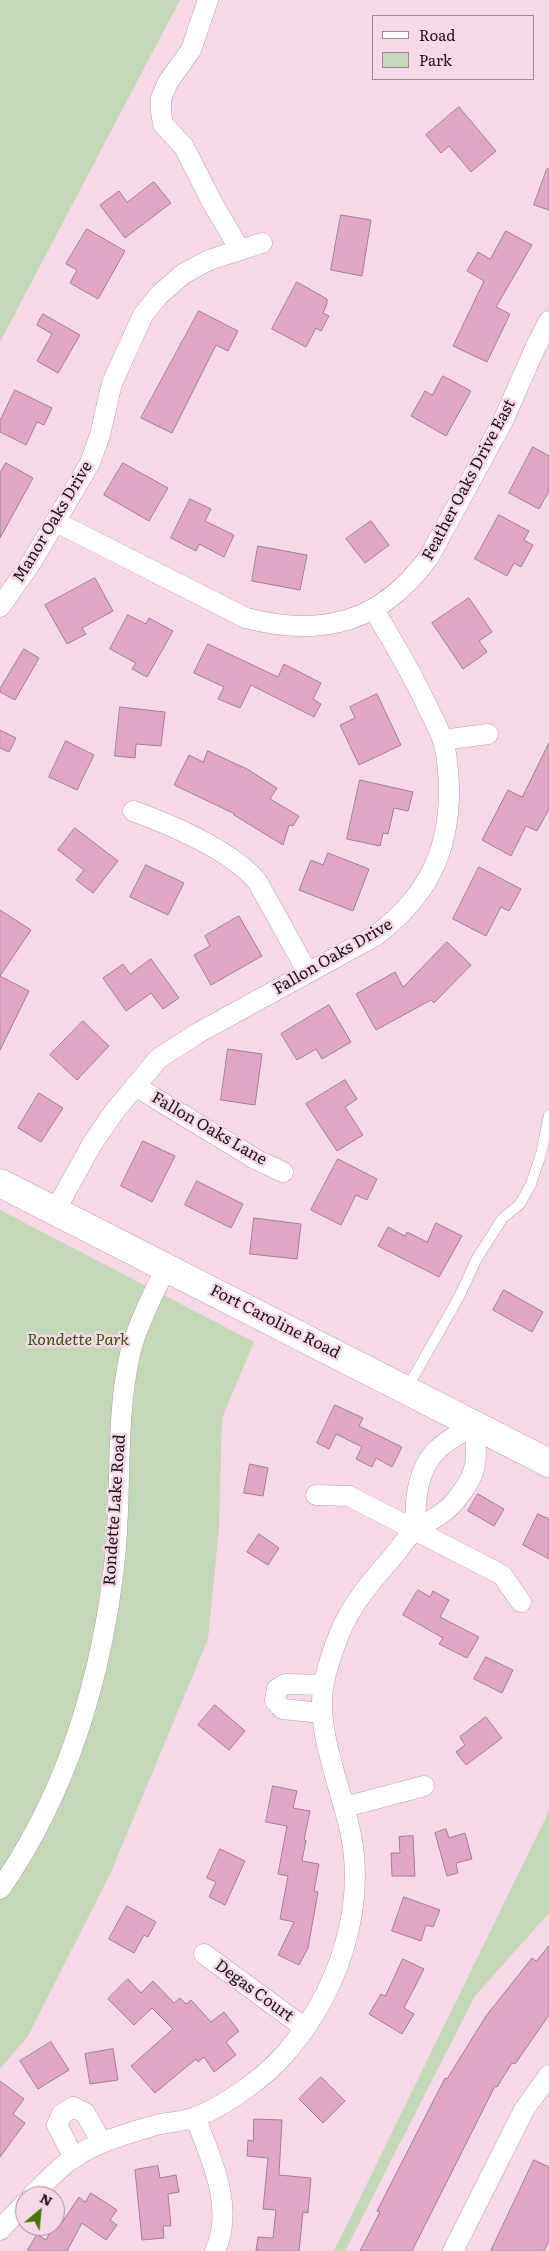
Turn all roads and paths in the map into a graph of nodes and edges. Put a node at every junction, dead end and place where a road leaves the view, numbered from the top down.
1 (208, 0) edge
2 (262, 242) dead end
3 (240, 250) junction
4 (549, 321) edge
5 (56, 522) junction
6 (0, 607) edge
7 (374, 610) junction
8 (488, 734) dead end
9 (443, 740) junction
10 (133, 811) dead end
11 (308, 973) junction
12 (135, 1086) junction
13 (549, 1115) edge
14 (283, 1172) dead end
15 (0, 1183) edge
16 (55, 1210) junction
17 (167, 1267) junction
18 (406, 1390) junction
19 (475, 1425) junction
20 (549, 1463) edge
21 (316, 1495) dead end
22 (415, 1530) junction
23 (521, 1602) dead end
24 (323, 1684) junction
25 (322, 1713) junction
26 (424, 1786) dead end
27 (345, 1807) junction
28 (0, 1889) edge
29 (204, 1954) dead end
30 (305, 2028) junction
31 (549, 2075) edge
32 (195, 2117) junction
33 (102, 2143) junction
34 (74, 2158) junction
35 (42, 2186) edge
36 (15, 2214) edge
37 (0, 2230) edge
38 (215, 2251) edge
39 (453, 2251) edge

1 - 3 street
2 - 3 street, Manor Oaks Drive
3 - 5 street, Manor Oaks Drive
4 - 7 street, Feather Oaks Drive East
5 - 6 street, Manor Oaks Drive
5 - 7 street, Feather Oaks Drive East
7 - 9 street, Fallon Oaks Drive
8 - 9 street
9 - 11 street, Fallon Oaks Drive
10 - 11 street
11 - 12 street, Fallon Oaks Drive
12 - 14 street, Fallon Oaks Lane
12 - 16 street, Fallon Oaks Drive
13 - 18 lane
15 - 16 street, Fort Caroline Road
16 - 17 street, Fort Caroline Road
17 - 18 street, Fort Caroline Road
17 - 28 street, Rondette Lake Road
18 - 19 street, Fort Caroline Road
19 - 20 street, Fort Caroline Road
19 - 22 street
19 - 22 street
21 - 22 street
22 - 23 street
22 - 24 street
24 - 25 street
24 - 25 street
25 - 27 street
26 - 27 street
27 - 30 street
29 - 30 street, Degas Court
30 - 32 street
31 - 39 street
32 - 33 street
32 - 38 street
33 - 34 street
33 - 34 street
34 - 35 street
36 - 37 street

